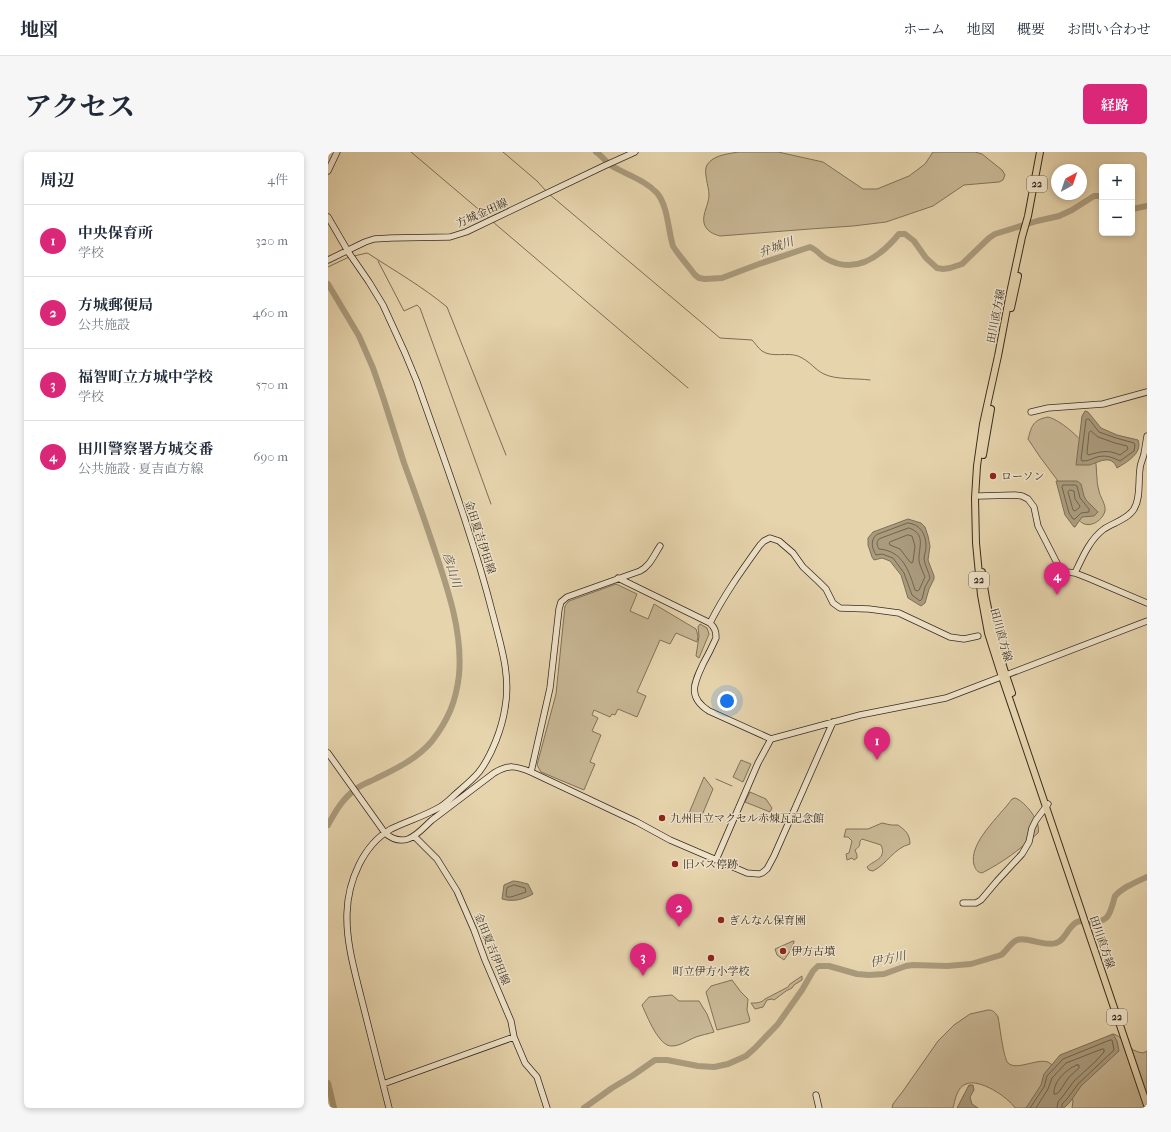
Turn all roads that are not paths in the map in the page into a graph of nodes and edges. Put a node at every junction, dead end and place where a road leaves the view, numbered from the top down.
1 (337, 152) edge
2 (635, 152) edge
3 (1040, 152) edge
4 (1043, 152) edge
5 (328, 171) edge
6 (328, 217) edge
7 (1029, 217) junction
8 (1024, 238) junction
9 (345, 251) junction
10 (328, 260) edge
11 (1147, 392) edge
12 (1031, 412) dead end
13 (1147, 436) edge
14 (979, 496) junction
15 (660, 546) dead end
16 (1075, 573) junction
17 (618, 578) junction
18 (1147, 603) edge
19 (1147, 621) edge
20 (710, 623) junction
21 (978, 636) dead end
22 (1004, 676) junction
23 (833, 722) junction
24 (771, 739) junction
25 (328, 754) edge
26 (531, 772) junction
27 (1046, 806) junction
28 (384, 831) junction
29 (414, 836) junction
30 (716, 860) junction
31 (963, 903) dead end
32 (1089, 928) junction
33 (514, 1038) junction
34 (383, 1084) junction
35 (1147, 1094) edge
36 (816, 1095) dead end
37 (1147, 1105) edge
38 (389, 1108) edge
39 (547, 1108) edge
40 (819, 1108) edge

1 - 5 street
2 - 9 street, 方城金田線
3 - 7 main road, 田川直方線 / 22
4 - 7 main road, 田川直方線 / 22
6 - 9 street, 金田夏吉伊田線
7 - 8 main road, 田川直方線 / 22
8 - 14 main road, 田川直方線 / 22
8 - 22 main road, 田川直方線 / 22
9 - 10 street, 方城金田線
9 - 28 street, 金田夏吉伊田線
11 - 12 street
13 - 16 street
14 - 16 street
14 - 22 main road, 田川直方線 / 22
15 - 17 street
16 - 18 street
17 - 20 street
17 - 26 street
19 - 22 street
20 - 21 street
20 - 24 street
22 - 23 street
22 - 27 main road, 田川直方線 / 22
23 - 24 street
23 - 30 street
24 - 30 street
25 - 28 street
26 - 29 street
26 - 30 street
27 - 31 street
27 - 32 main road, 田川直方線 / 22
28 - 29 street
28 - 34 street, 金田夏吉伊田線
29 - 33 street, 金田夏吉伊田線
32 - 35 main road, 田川直方線 / 22
32 - 37 main road, 田川直方線 / 22
33 - 34 street
33 - 39 street, 金田夏吉伊田線
34 - 38 street, 金田夏吉伊田線
36 - 40 street

